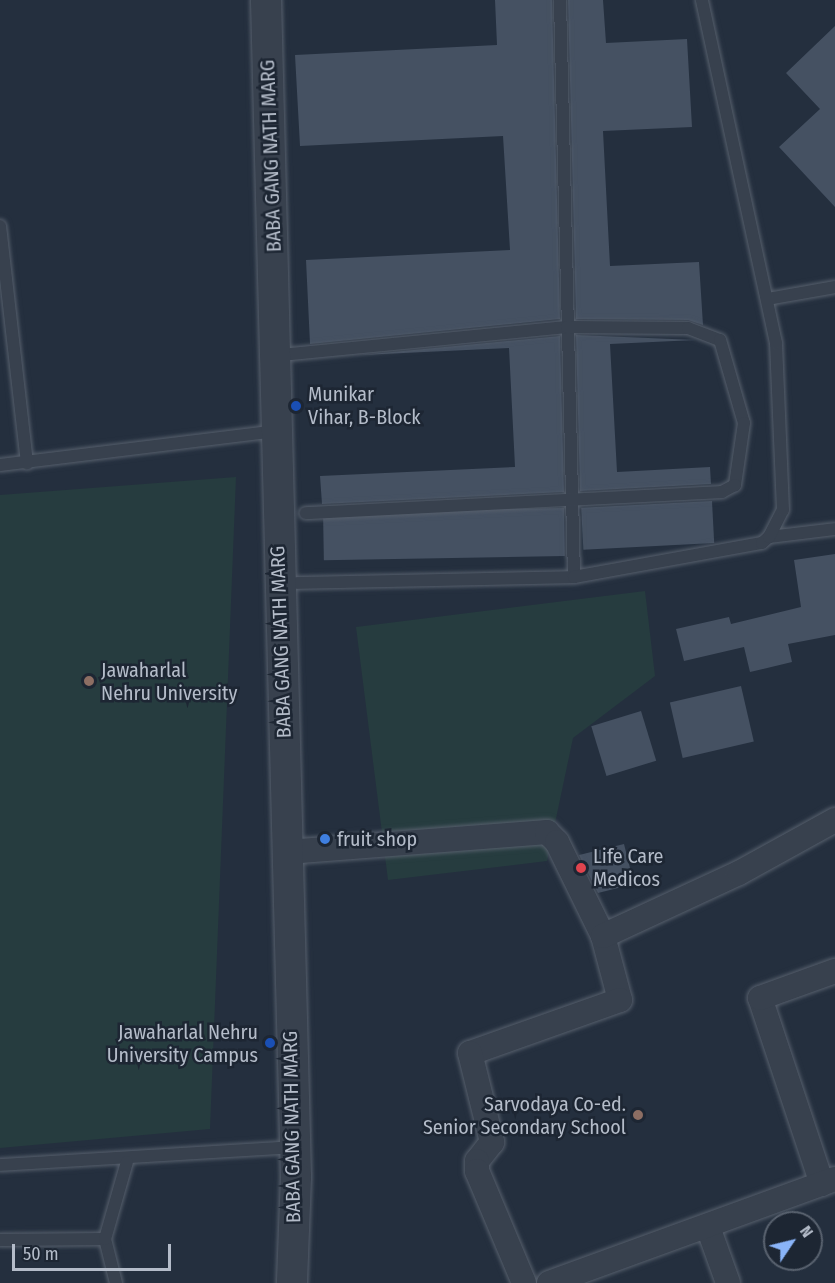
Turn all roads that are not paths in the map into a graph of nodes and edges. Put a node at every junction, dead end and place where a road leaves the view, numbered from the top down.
1 (266, 0) edge
2 (282, 0) edge
3 (561, 0) edge
4 (702, 0) edge
5 (0, 226) edge
6 (835, 287) edge
7 (767, 299) junction
8 (567, 327) junction
9 (291, 354) junction
10 (276, 431) junction
11 (27, 463) junction
12 (0, 465) edge
13 (572, 496) junction
14 (306, 513) dead end
15 (835, 529) edge
16 (769, 537) junction
17 (574, 577) junction
18 (289, 586) junction
19 (835, 820) edge
20 (295, 851) junction
21 (603, 936) junction
22 (835, 971) edge
23 (301, 1147) junction
24 (127, 1162) junction
25 (0, 1165) edge
26 (828, 1181) edge
27 (708, 1227) junction
28 (105, 1239) junction
29 (0, 1240) edge
30 (719, 1280) edge
31 (116, 1283) edge
32 (292, 1283) edge
33 (309, 1283) edge
34 (524, 1283) edge
35 (549, 1283) edge

1 - 10 street, BABA GANG NATH MARG
2 - 9 street, BABA GANG NATH MARG
3 - 8 lane
4 - 7 lane
5 - 11 lane
6 - 7 lane
7 - 16 lane
8 - 9 lane
8 - 13 lane
8 - 13 lane
9 - 18 street, BABA GANG NATH MARG
10 - 11 lane
10 - 18 street, BABA GANG NATH MARG
11 - 12 lane
13 - 14 lane
13 - 17 lane
15 - 16 lane
16 - 17 lane
17 - 18 lane
18 - 20 street, BABA GANG NATH MARG
19 - 21 street
20 - 21 street
20 - 23 street, BABA GANG NATH MARG
21 - 34 street
22 - 26 street
23 - 24 lane
23 - 32 street, BABA GANG NATH MARG
23 - 33 street, BABA GANG NATH MARG
24 - 25 lane
24 - 28 lane
26 - 27 street
27 - 30 street
27 - 35 street
28 - 29 lane
28 - 31 lane

